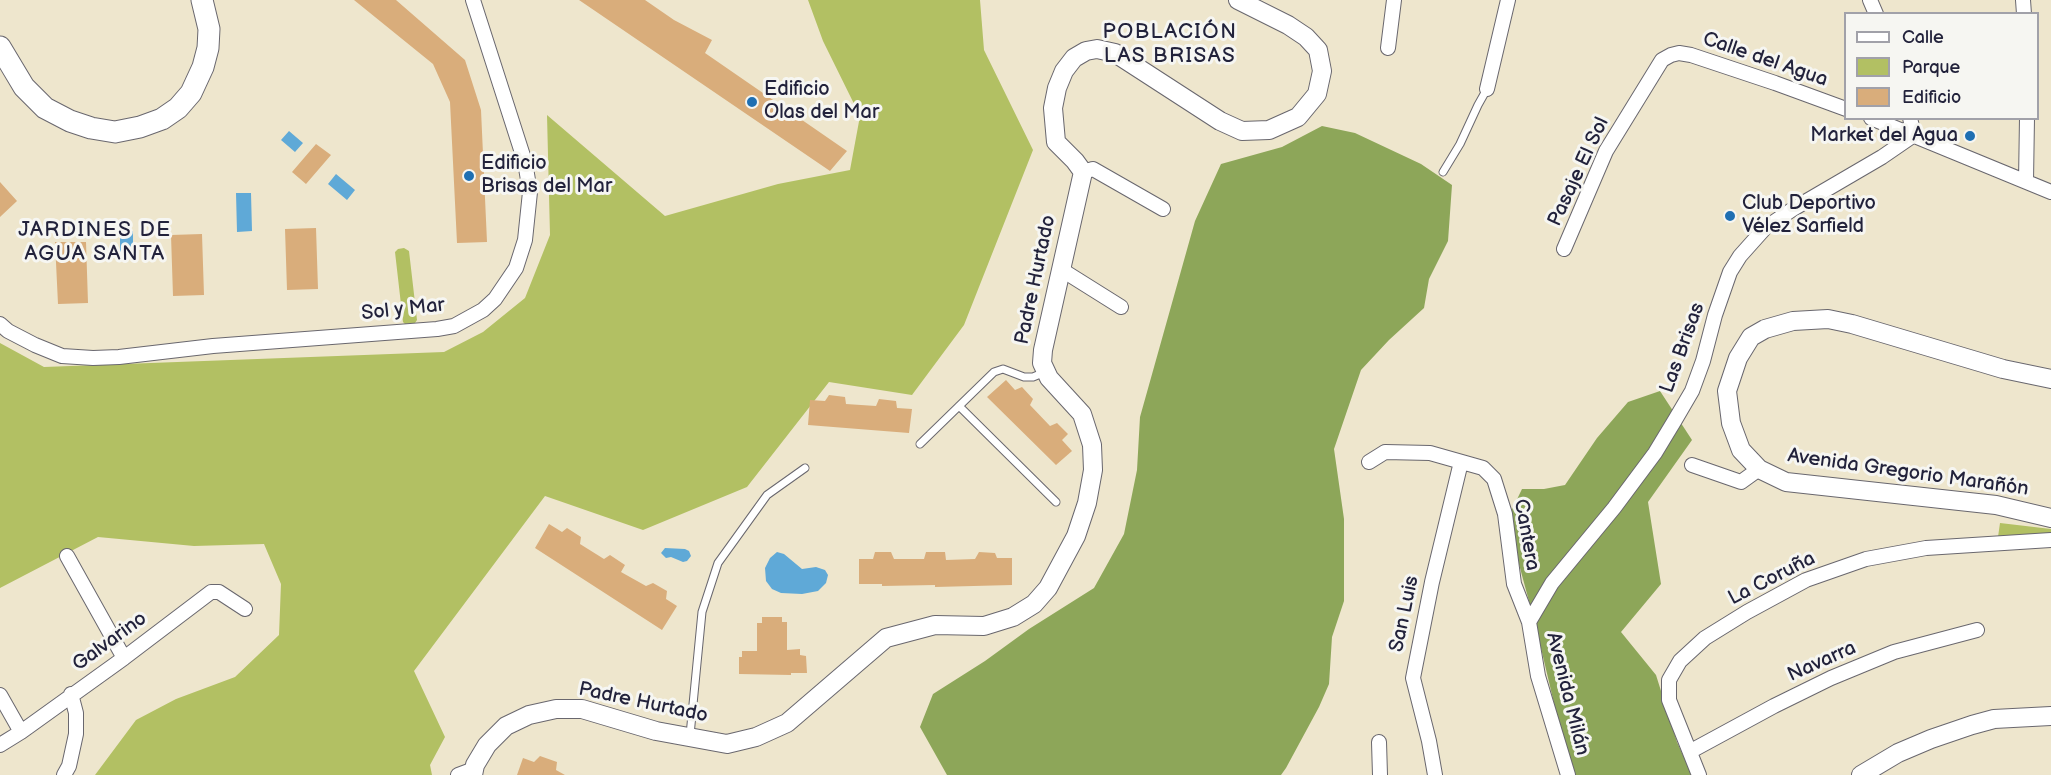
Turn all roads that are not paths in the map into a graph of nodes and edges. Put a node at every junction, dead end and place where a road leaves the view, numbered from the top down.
1 (202, 0) edge
2 (473, 0) edge
3 (1238, 0) edge
4 (1394, 0) edge
5 (1508, 0) edge
6 (0, 46) edge
7 (1388, 48) dead end
8 (1671, 55) joint
9 (1487, 89) joint
10 (1844, 109) edge
11 (1876, 120) edge
12 (1910, 120) edge
13 (2027, 120) edge
14 (1914, 135) junction
15 (1083, 172) junction
16 (1443, 172) dead end
17 (2026, 182) junction
18 (2051, 192) edge
19 (1163, 209) dead end
20 (1564, 249) dead end
21 (1062, 270) junction
22 (1121, 307) dead end
23 (0, 324) edge
24 (1045, 372) junction
25 (2051, 379) edge
26 (959, 406) junction
27 (920, 444) dead end
28 (1369, 462) dead end
29 (1461, 462) junction
30 (1692, 465) dead end
31 (805, 468) dead end
32 (1759, 469) junction
33 (1056, 502) dead end
34 (2051, 518) edge
35 (2051, 540) edge
36 (68, 556) dead end
37 (245, 609) dead end
38 (1529, 622) junction
39 (1977, 630) dead end
40 (124, 658) junction
41 (71, 694) junction
42 (0, 695) edge
43 (2051, 716) edge
44 (21, 732) junction
45 (690, 738) junction
46 (1379, 742) dead end
47 (0, 745) edge
48 (1691, 751) junction
49 (468, 773) edge
50 (64, 775) edge
51 (1380, 775) edge
52 (1435, 775) edge
53 (1568, 775) edge
54 (1700, 775) edge
55 (1861, 775) edge

1 - 6 main road
2 - 23 street, Sol y Mar
3 - 15 street
4 - 7 street
5 - 9 street
8 - 10 street, Calle del Agua
8 - 20 street, Pasaje El Sol
9 - 16 lane
11 - 14 street
12 - 14 street
13 - 17 street
14 - 17 street
14 - 38 street, Las Brisas
15 - 19 street
15 - 21 street, Padre Hurtado
17 - 18 street
21 - 22 street
21 - 24 street, Padre Hurtado
24 - 26 lane
24 - 45 street, Padre Hurtado
25 - 32 street, Avenida Gregorio Marañón
26 - 27 lane
26 - 33 lane
28 - 29 street, Cantera
29 - 38 street, Cantera
29 - 52 street, San Luis
30 - 32 street, Avenida Gregorio Marañón
31 - 45 lane
32 - 34 street, Avenida Gregorio Marañón
35 - 48 street, La Coruña
36 - 40 street
37 - 40 street, Galvarino
38 - 53 street, Avenida Milán
39 - 48 street, Navarra
40 - 41 street, Galvarino
41 - 44 street, Galvarino
41 - 50 street
42 - 44 street
43 - 55 street
44 - 47 street, Galvarino
45 - 49 street, Padre Hurtado
46 - 51 street
48 - 54 street, La Coruña

